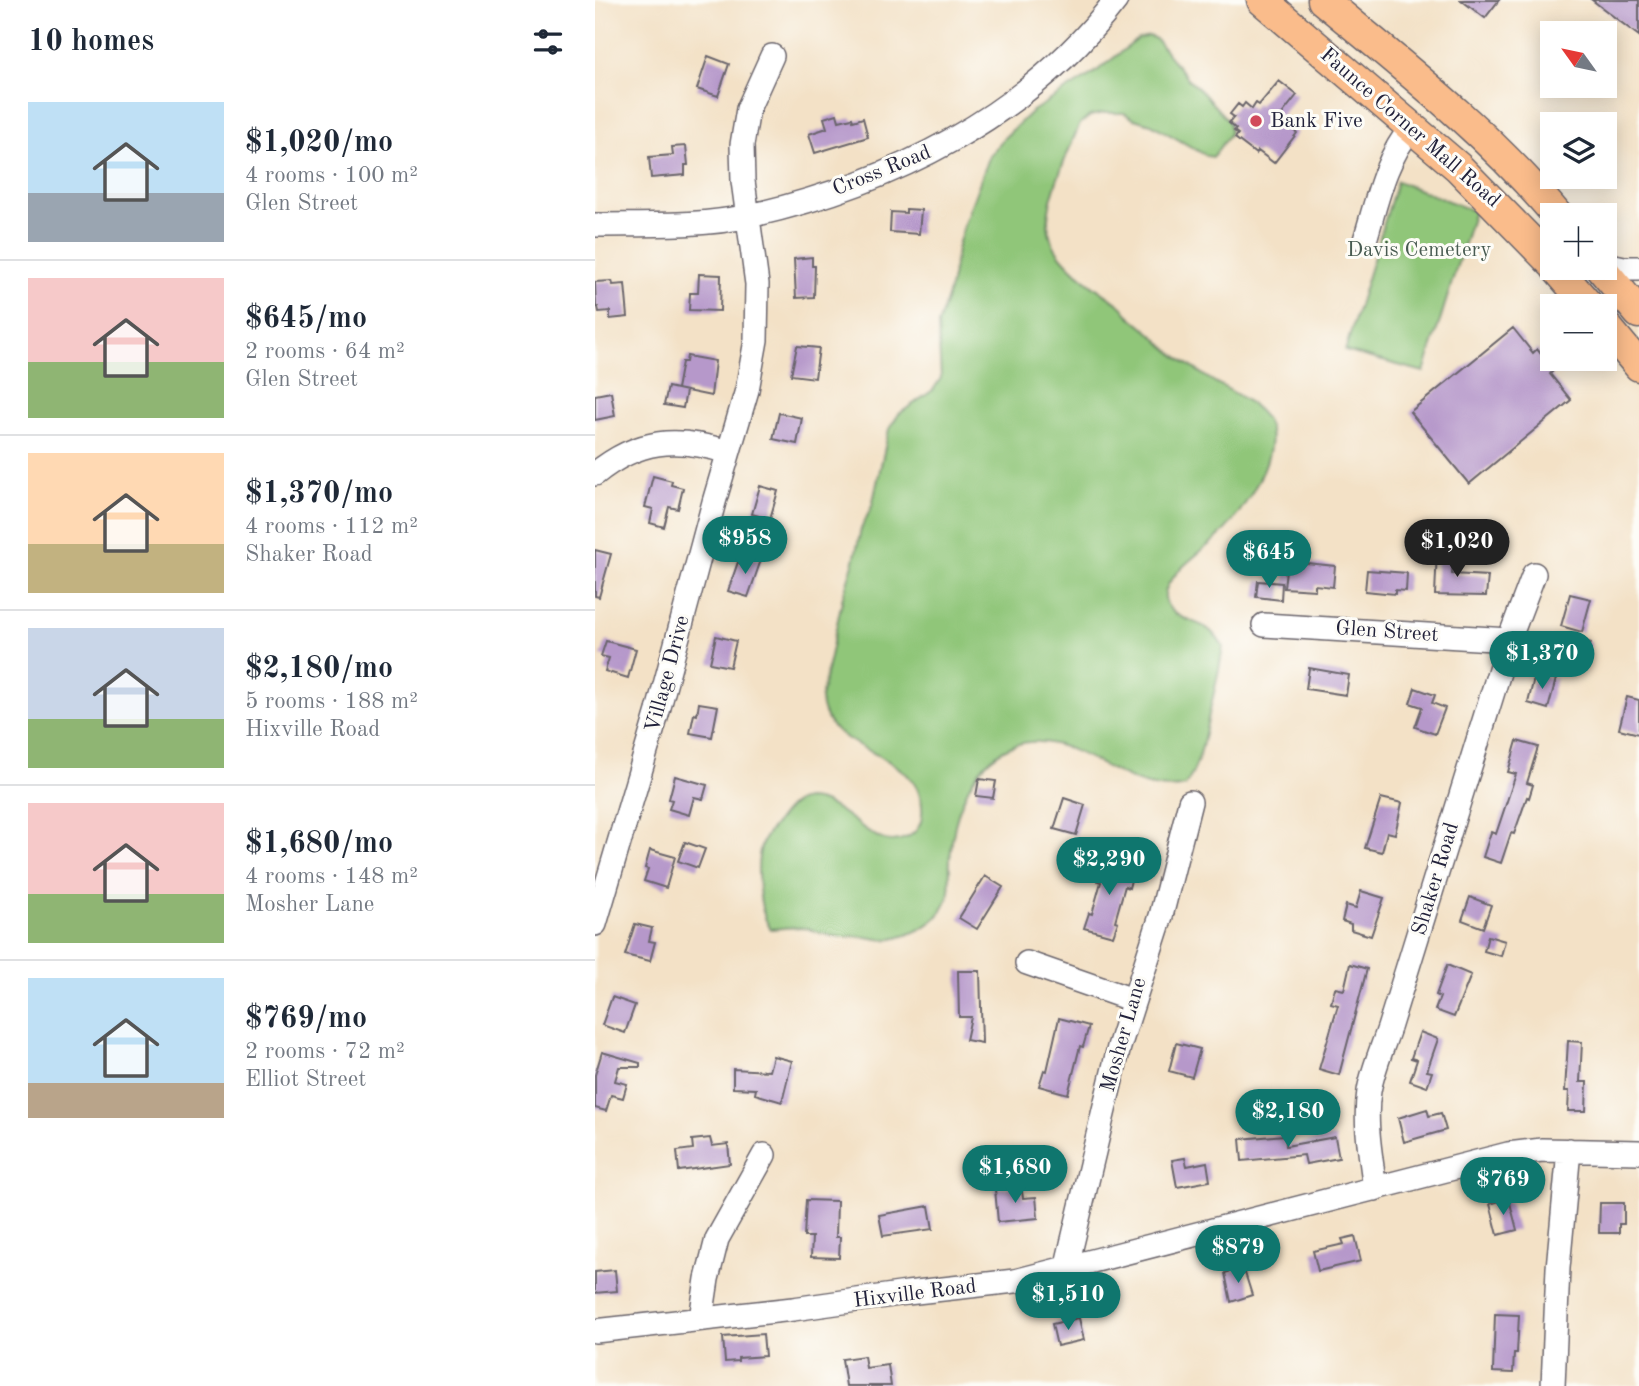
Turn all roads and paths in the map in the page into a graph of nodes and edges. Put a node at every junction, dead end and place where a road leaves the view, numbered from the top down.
1 (1116, 0) edge
2 (1262, 0) edge
3 (1323, 0) edge
4 (772, 56) dead end
5 (1412, 127) junction
6 (1546, 203) edge
7 (747, 216) junction
8 (595, 225) edge
9 (1365, 240) dead end
10 (1540, 251) edge
11 (1617, 267) edge
12 (1639, 268) edge
13 (1566, 280) edge
14 (1614, 280) edge
15 (1579, 294) edge
16 (1639, 313) edge
17 (1617, 339) edge
18 (1639, 366) edge
19 (728, 452) junction
20 (595, 474) edge
21 (1534, 573) dead end
22 (1264, 625) dead end
23 (1509, 640) junction
24 (1190, 802) dead end
25 (595, 924) edge
26 (1027, 963) dead end
27 (1133, 1000) junction
28 (1569, 1150) junction
29 (1639, 1152) edge
30 (765, 1155) dead end
31 (1375, 1189) junction
32 (1066, 1269) junction
33 (701, 1320) junction
34 (595, 1331) edge
35 (1553, 1386) edge

1 - 7 street, Cross Road
2 - 5 main road, Faunce Corner Mall Road
3 - 6 main road, Faunce Corner Mall Road
4 - 7 street, Village Drive
5 - 9 street
5 - 10 main road, Faunce Corner Mall Road
7 - 8 street, Cross Road
7 - 19 street, Village Drive
11 - 12 street
13 - 15 main road
14 - 16 main road
17 - 18 main road
19 - 20 street
19 - 25 street, Village Drive
21 - 23 street, Shaker Road
22 - 23 street, Glen Street
23 - 31 street, Shaker Road
24 - 27 street, Mosher Lane
26 - 27 street
27 - 32 street, Mosher Lane
28 - 29 street, Hixville Road
28 - 31 street, Hixville Road
28 - 35 street
30 - 33 street
31 - 32 street, Hixville Road
32 - 33 street, Hixville Road
33 - 34 street, Hixville Road

